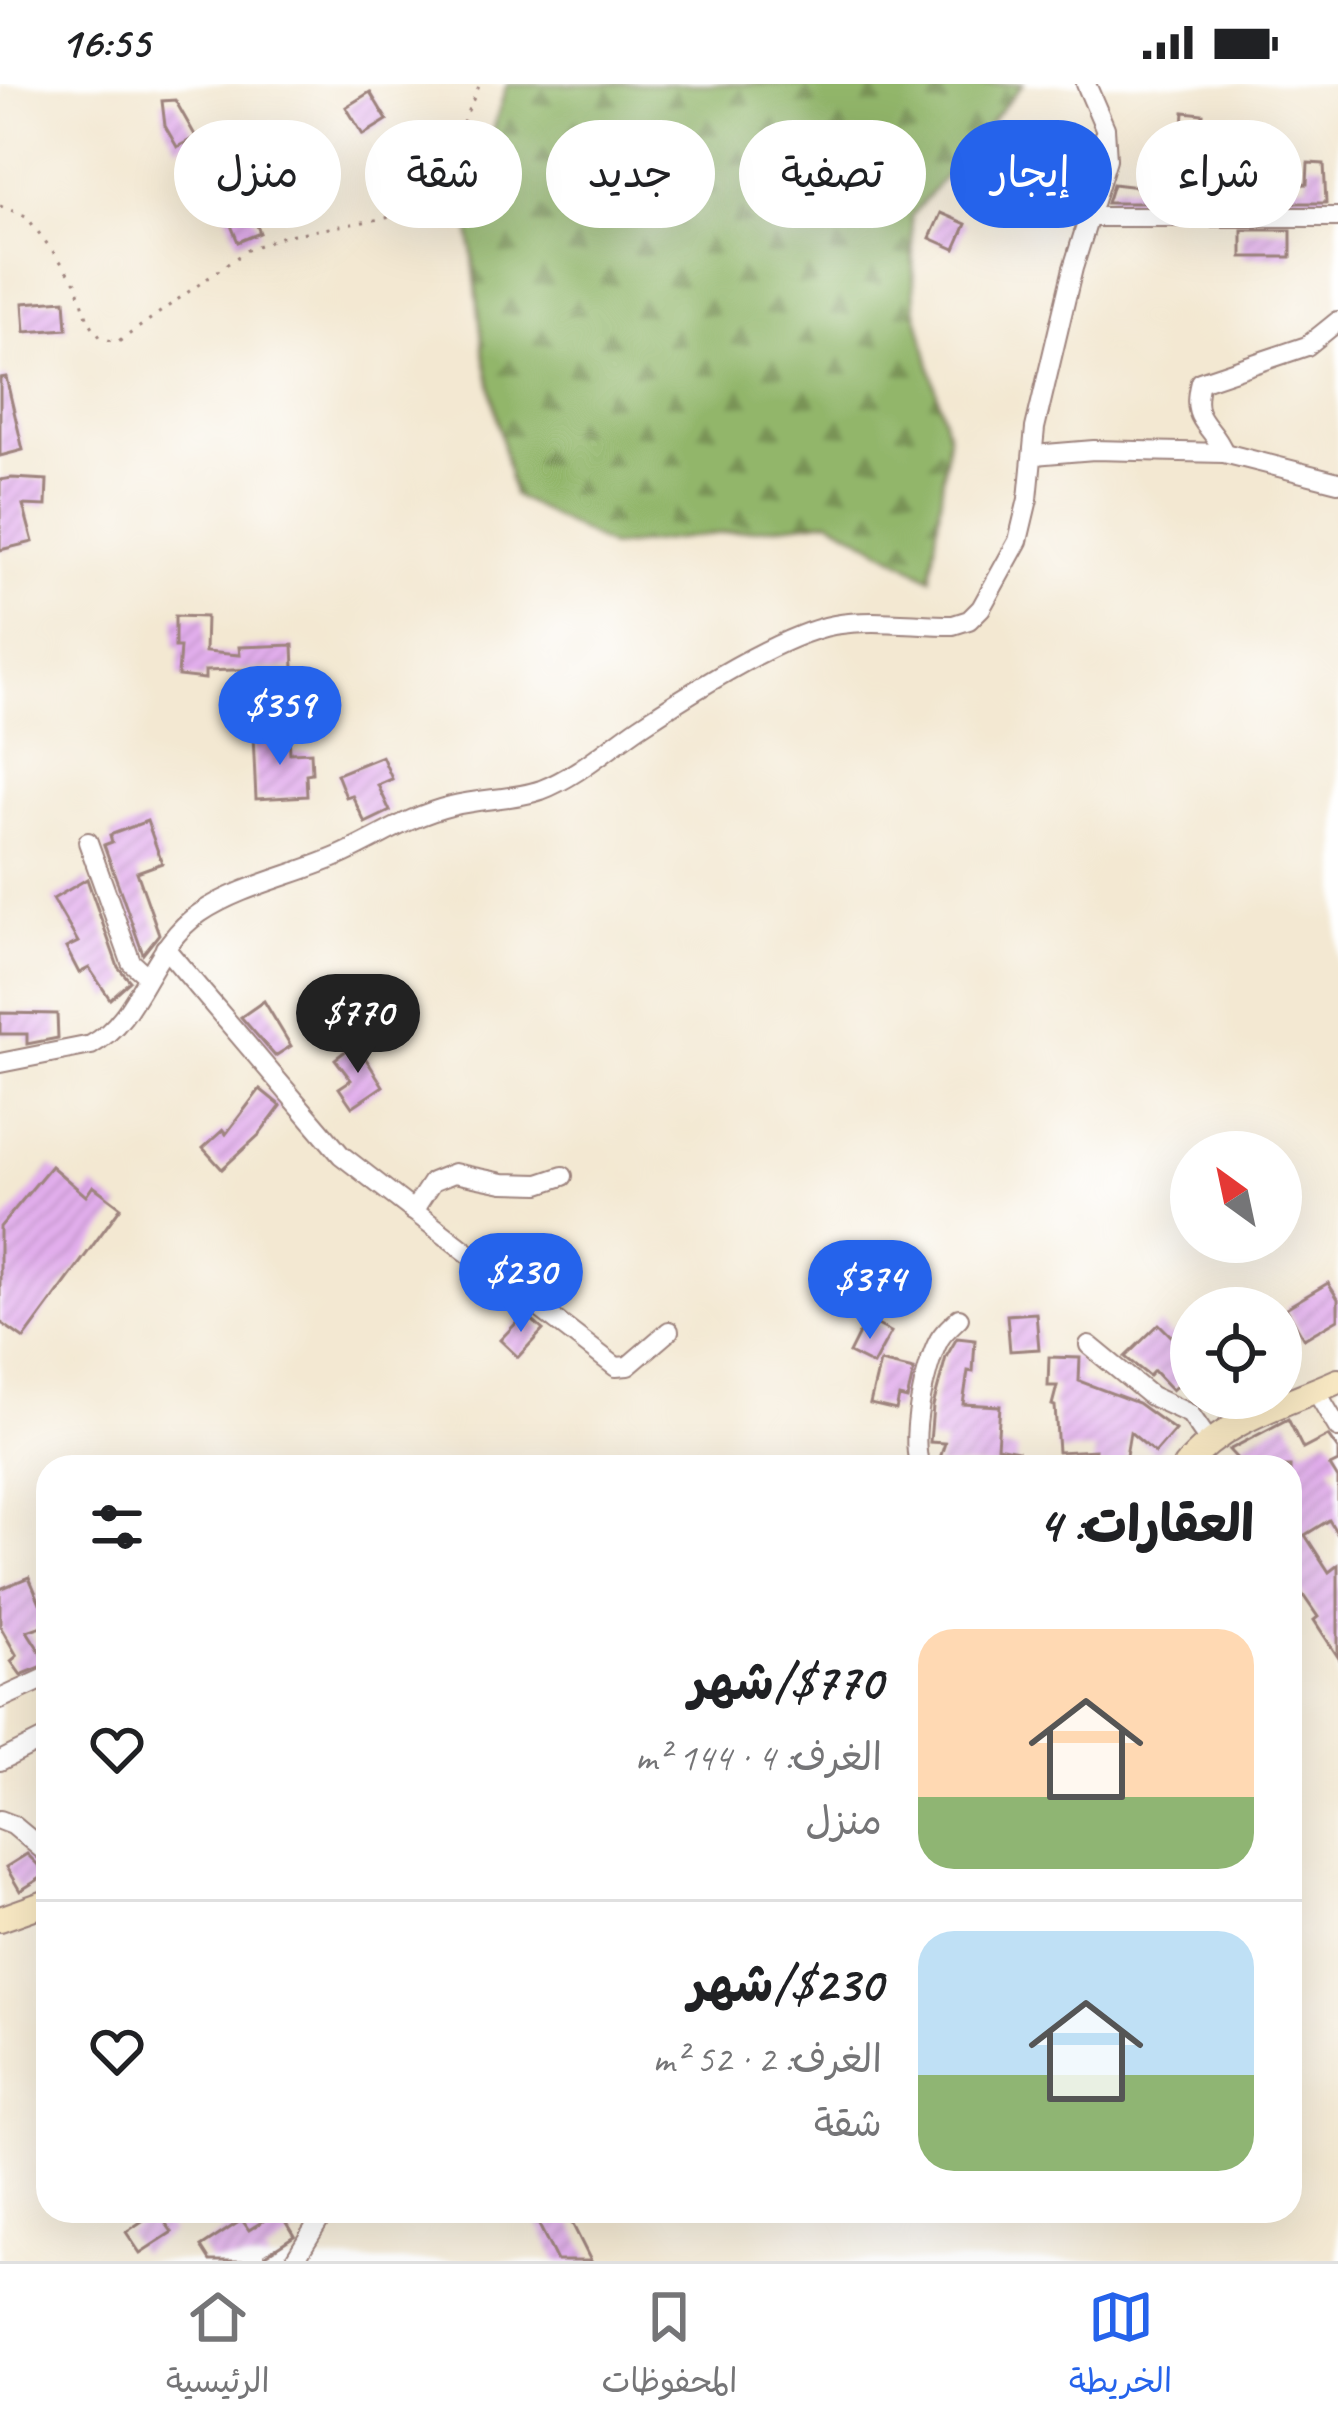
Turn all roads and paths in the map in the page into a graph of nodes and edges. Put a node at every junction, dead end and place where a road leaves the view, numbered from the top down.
1 (480, 84) edge
2 (1086, 84) edge
3 (1102, 120) edge
4 (0, 206) edge
5 (1112, 217) edge
6 (1338, 217) edge
7 (1088, 228) edge
8 (1338, 321) edge
9 (1224, 452) junction
10 (1034, 454) junction
11 (1338, 482) edge
12 (88, 842) dead end
13 (165, 948) junction
14 (147, 976) junction
15 (0, 1063) edge
16 (563, 1176) dead end
17 (413, 1211) junction
18 (959, 1318) dead end
19 (669, 1331) dead end
20 (1089, 1345) dead end
21 (1327, 1386) edge
22 (1338, 1428) edge
23 (1208, 1440) junction
24 (918, 1455) edge
25 (1195, 1455) edge
26 (36, 1682) edge
27 (0, 1699) edge
28 (36, 1743) edge
29 (0, 1761) edge
30 (0, 1820) edge
31 (36, 1844) edge
32 (36, 1906) edge
33 (0, 1919) edge
34 (318, 2223) edge
35 (294, 2261) edge

1 - 4 path
2 - 3 street
5 - 6 street
7 - 10 street
8 - 9 street
9 - 10 street
9 - 11 street
10 - 13 street
12 - 14 street
13 - 14 street
13 - 17 street
14 - 15 street
16 - 17 street
17 - 19 street
18 - 24 street
20 - 23 street
21 - 22 street
21 - 23 main road
23 - 25 main road
26 - 27 street
28 - 29 street
30 - 31 street
32 - 33 main road
34 - 35 street

